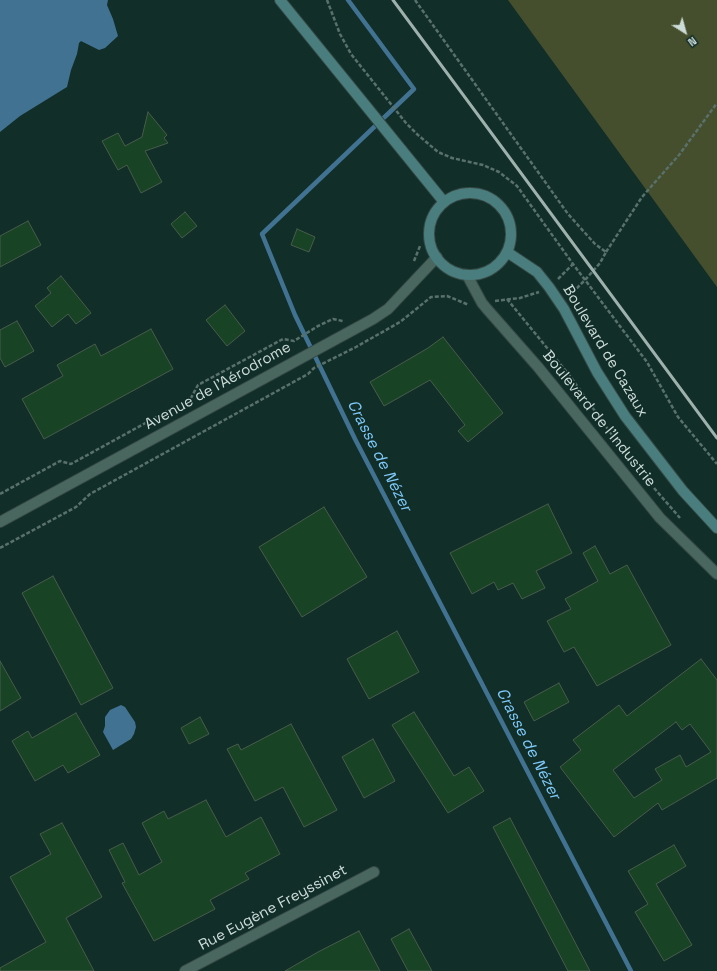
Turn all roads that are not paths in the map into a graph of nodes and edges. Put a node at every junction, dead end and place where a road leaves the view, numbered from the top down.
1 (280, 0) edge
2 (444, 202) junction
3 (507, 252) junction
4 (437, 257) junction
5 (467, 275) junction
6 (0, 522) edge
7 (717, 528) edge
8 (717, 574) edge
9 (374, 872) dead end
10 (185, 971) edge

1 - 2 main road
2 - 3 main road
2 - 4 main road
3 - 5 main road
3 - 7 main road, Boulevard de Cazaux
4 - 5 main road
4 - 6 street, Avenue de l'Aérodrome
5 - 8 street, Boulevard de l'Industrie
9 - 10 street, Rue Eugène Freyssinet

